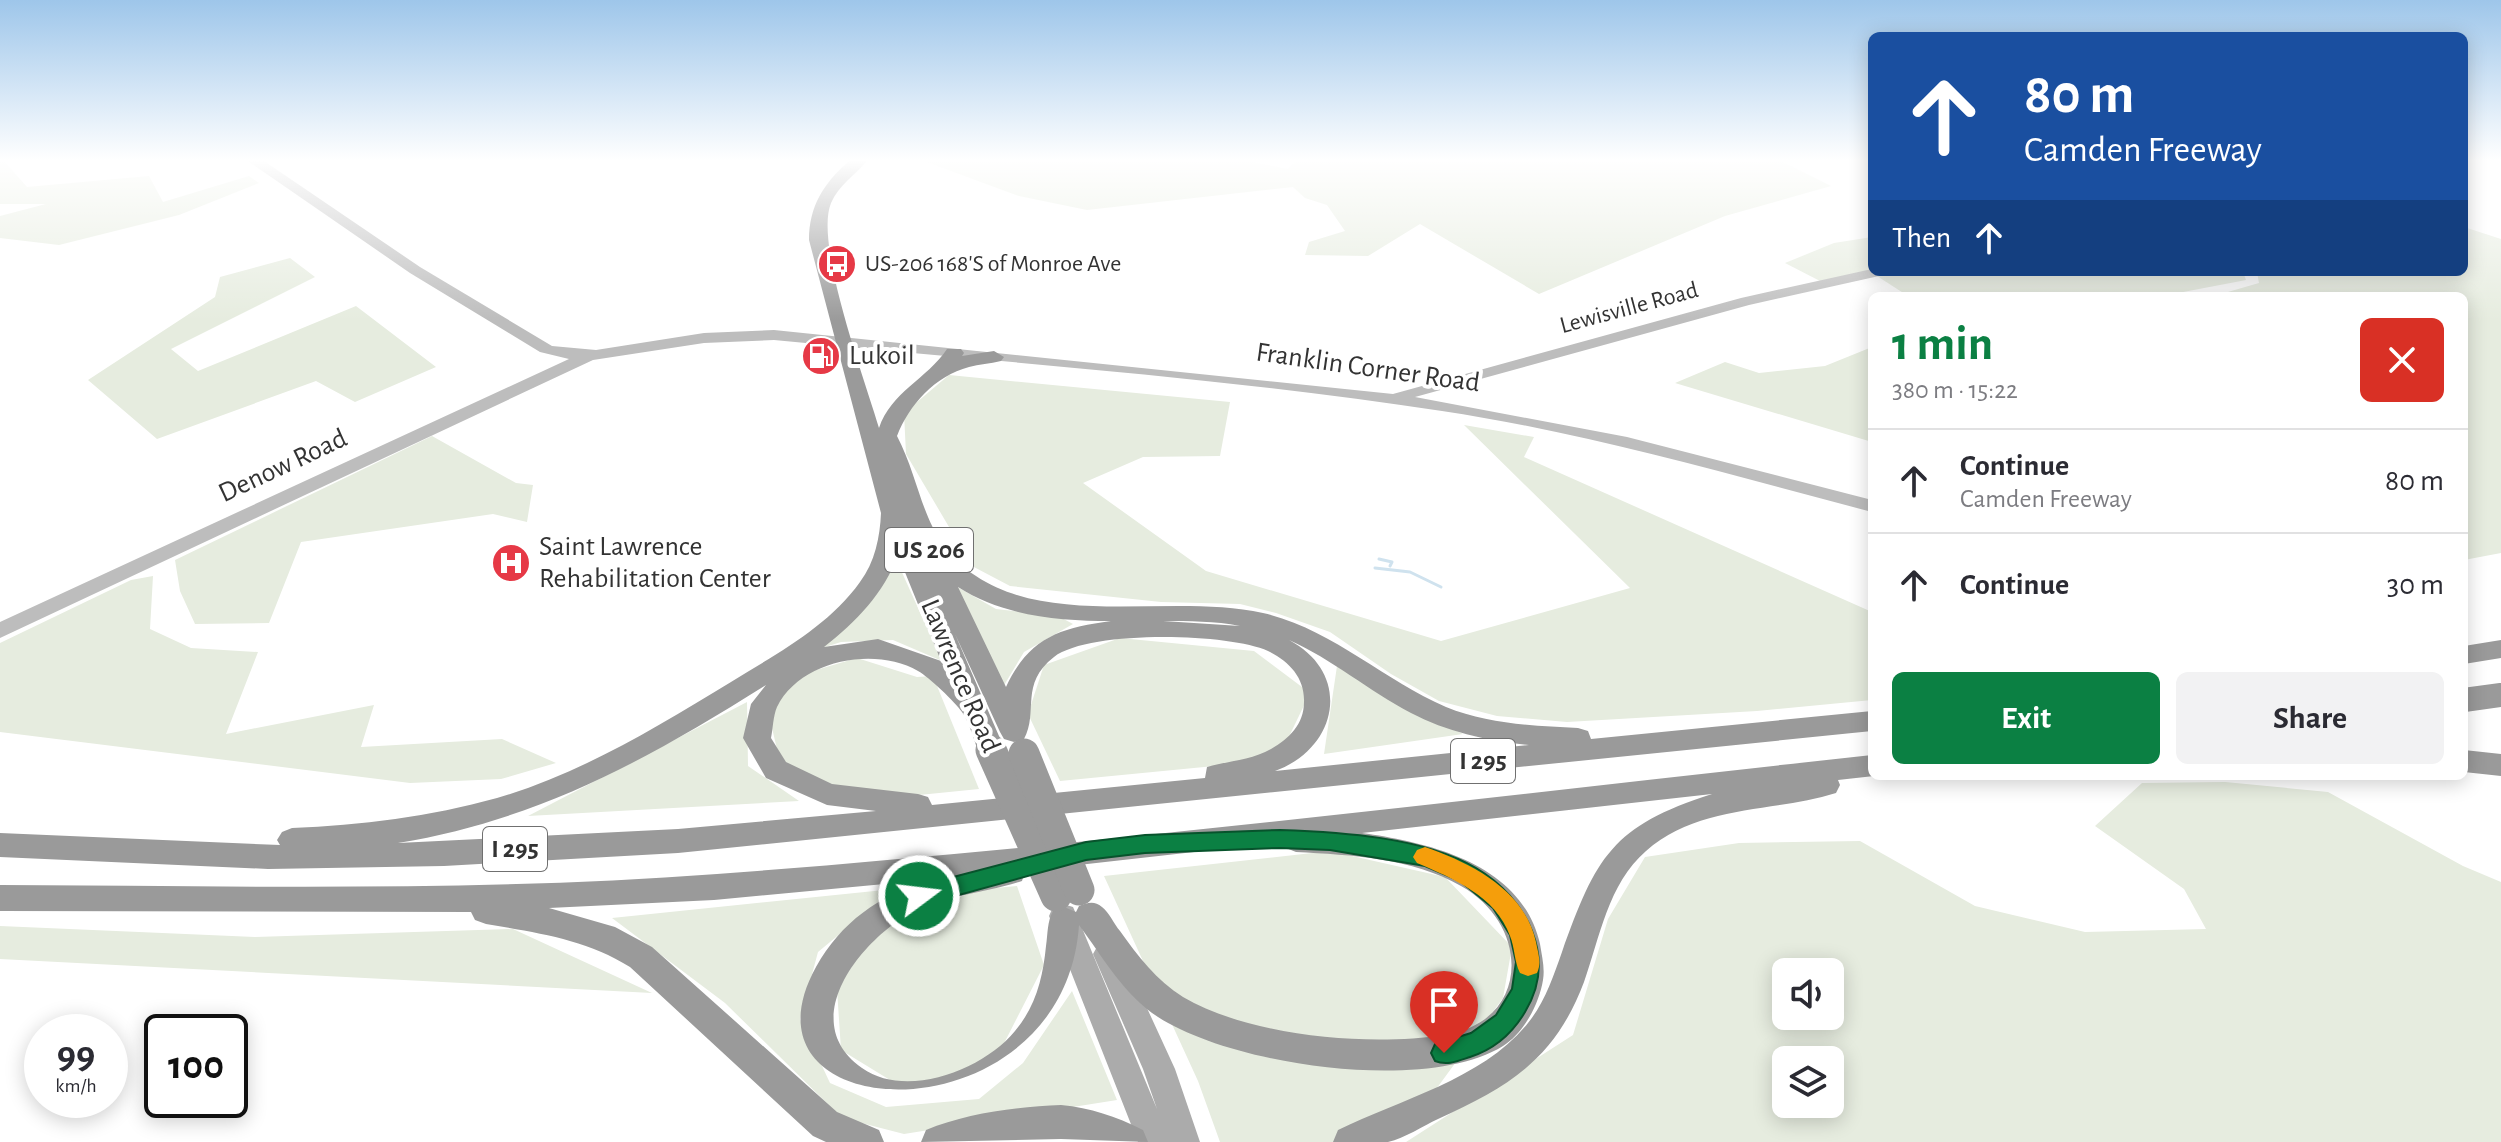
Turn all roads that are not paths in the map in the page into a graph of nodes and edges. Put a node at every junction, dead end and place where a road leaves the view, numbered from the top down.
1 (333, 214) edge
2 (820, 214) edge
3 (1868, 274) edge
4 (846, 341) junction
5 (954, 353) junction
6 (591, 356) junction
7 (994, 357) junction
8 (941, 372) junction
9 (1393, 399) junction
10 (887, 435) junction
11 (1868, 505) edge
12 (901, 512) junction
13 (0, 631) edge
14 (2501, 649) edge
15 (2468, 654) edge
16 (2501, 695) edge
17 (2468, 698) edge
18 (2468, 699) edge
19 (2501, 709) edge
20 (979, 720) junction
21 (1868, 720) edge
22 (1868, 720) edge
23 (1010, 745) junction
24 (2468, 761) edge
25 (2501, 765) edge
26 (1868, 766) edge
27 (1868, 777) edge
28 (1094, 800) junction
29 (1028, 807) junction
30 (1145, 844) junction
31 (0, 845) edge
32 (54, 847) junction
33 (1086, 851) junction
34 (0, 898) edge
35 (424, 900) junction
36 (1072, 905) junction
37 (866, 1142) edge
38 (939, 1142) edge
39 (1130, 1142) edge
40 (1154, 1142) edge
41 (1184, 1142) edge
42 (1351, 1142) edge

1 - 6 street
2 - 4 highway, US 206
3 - 9 street, Lewisville Road
4 - 5 street, Franklin Corner Road
4 - 6 street, Franklin Corner Road
4 - 10 highway, Lawrence Road / US 206
4 - 12 highway, Lawrence Road / US 206
5 - 7 street, Franklin Corner Road
5 - 8 highway
6 - 13 street, Denow Road
7 - 8 highway
7 - 9 street, Franklin Corner Road
8 - 10 highway
9 - 11 street, Franklin Corner Road
10 - 12 highway, Lawrence Road / US 206
12 - 20 highway, Lawrence Road / US 206
12 - 21 highway
12 - 23 highway, Lawrence Road / US 206
12 - 32 highway
14 - 15 highway
16 - 17 highway, bridge
18 - 19 street
20 - 23 highway, Lawrence Road / US 206
20 - 29 highway
22 - 28 highway, I 295
23 - 28 highway
23 - 36 highway, Lawrence Road / US 206, bridge
24 - 25 highway
26 - 30 highway, I 295
27 - 42 highway
28 - 29 highway, I 295
29 - 32 highway, I 295
30 - 33 highway, I 295
30 - 36 highway
31 - 32 highway, I 295
33 - 35 highway, I 295
33 - 36 highway
34 - 35 highway, I 295
35 - 37 highway
36 - 40 main road, Lawrence Road / US 206
36 - 41 main road, Lawrence Road / US 206
38 - 39 highway

